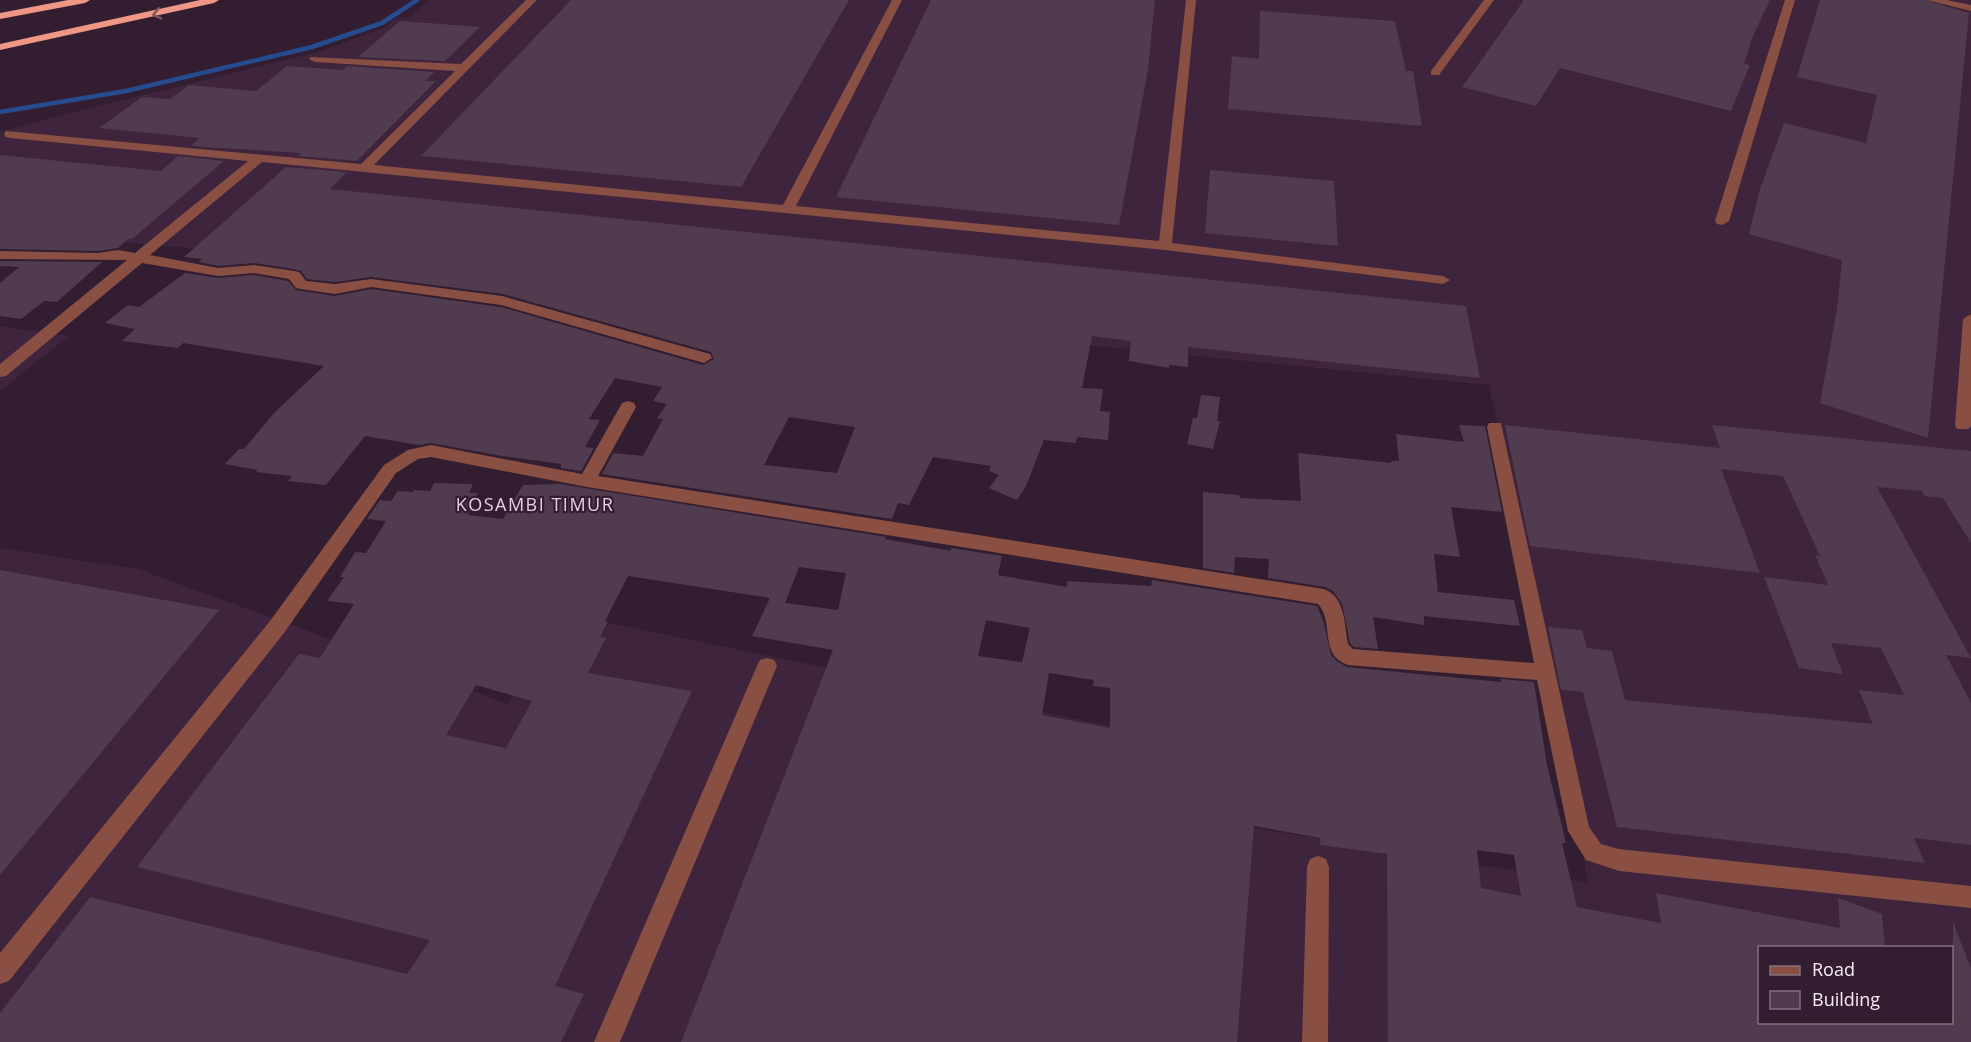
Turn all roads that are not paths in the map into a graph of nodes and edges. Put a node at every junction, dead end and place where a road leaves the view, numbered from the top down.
1 (26, 0) edge
2 (85, 0) edge
3 (214, 0) edge
4 (531, 0) edge
5 (897, 0) edge
6 (1191, 0) edge
7 (1489, 0) edge
8 (1790, 0) edge
9 (1932, 0) edge
10 (0, 5) edge
11 (1971, 8) edge
12 (0, 16) edge
13 (0, 47) edge
14 (315, 59) dead end
15 (463, 68) junction
16 (1435, 73) dead end
17 (10, 134) dead end
18 (258, 159) junction
19 (363, 169) junction
20 (787, 210) junction
21 (1722, 221) dead end
22 (1165, 246) junction
23 (0, 255) edge
24 (137, 259) junction
25 (1443, 280) dead end
26 (1971, 319) edge
27 (7, 358) edge
28 (704, 358) dead end
29 (0, 372) edge
30 (628, 407) dead end
31 (1964, 425) dead end
32 (1496, 427) dead end
33 (587, 481) junction
34 (767, 666) dead end
35 (1545, 672) junction
36 (1318, 867) dead end
37 (1971, 897) edge
38 (0, 972) edge
39 (607, 1042) edge
40 (1315, 1042) edge

1 - 10 highway
2 - 12 highway
3 -> 13 highway
4 - 15 street
5 - 20 street
6 - 22 street
7 - 16 street
8 - 21 street
9 - 11 street
14 - 15 street
15 - 19 street
17 - 18 street
18 - 19 street
18 - 24 street
19 - 20 street
20 - 22 street
22 - 25 street
23 - 24 street
24 - 27 street
24 - 28 street
26 - 31 street
27 - 29 street
30 - 33 street
32 - 35 street
33 - 35 street
33 - 38 street
34 - 39 street
35 - 37 street
36 - 40 street

